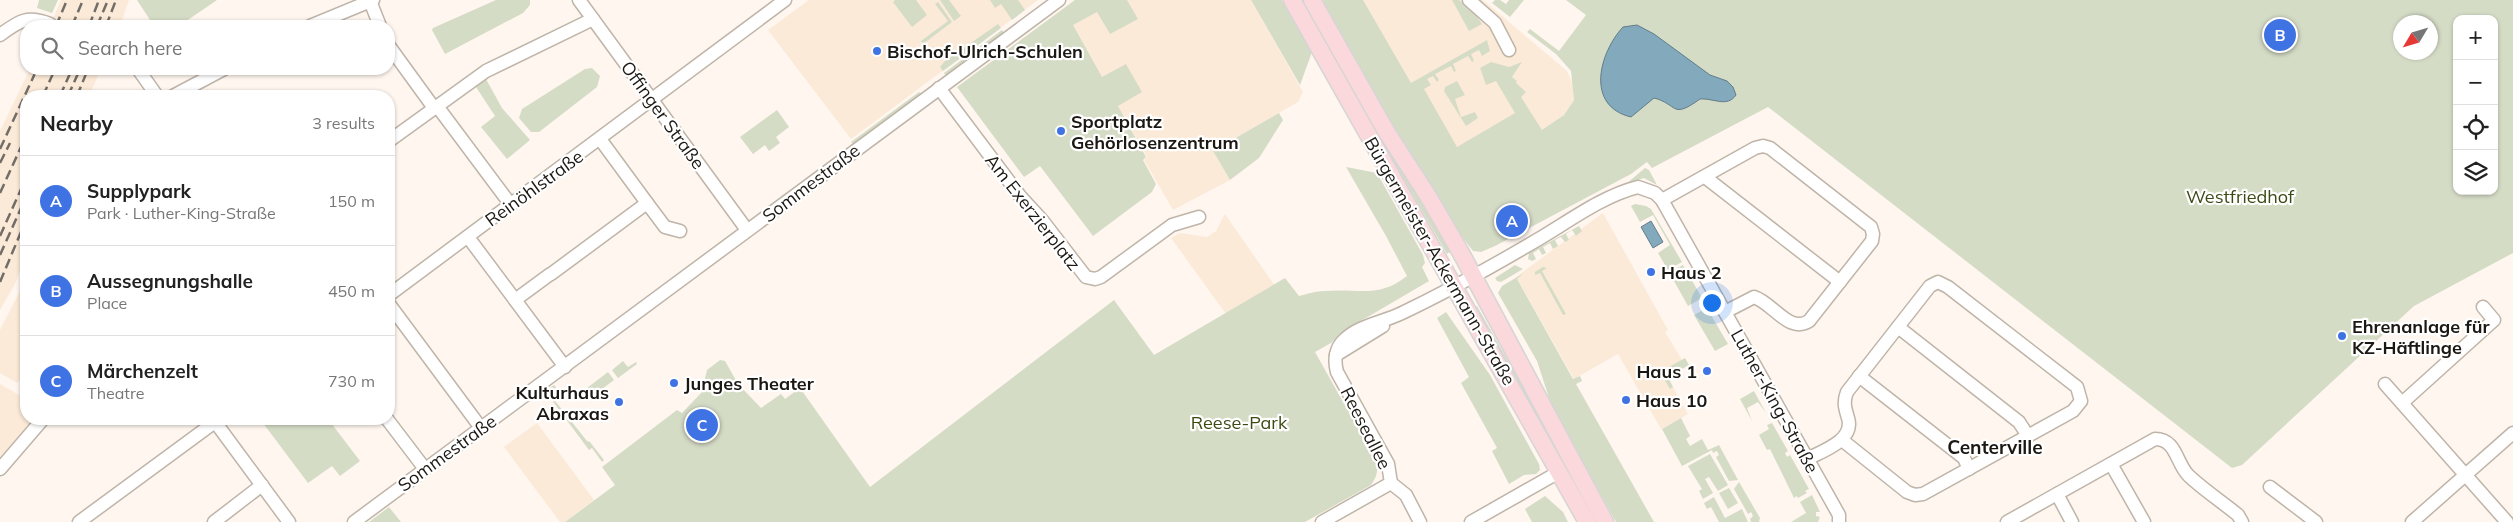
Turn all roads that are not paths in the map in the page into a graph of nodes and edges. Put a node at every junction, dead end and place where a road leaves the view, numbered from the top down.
1 (371, 0) edge
2 (579, 0) edge
3 (785, 0) edge
4 (1059, 0) edge
5 (1292, 0) edge
6 (1312, 0) edge
7 (1469, 0) edge
8 (593, 19) junction
9 (324, 20) edge
10 (378, 20) edge
11 (20, 22) edge
12 (0, 35) edge
13 (1509, 50) dead end
14 (395, 54) edge
15 (142, 75) edge
16 (213, 75) edge
17 (939, 88) junction
18 (153, 90) edge
19 (184, 90) edge
20 (652, 100) junction
21 (436, 107) junction
22 (395, 137) edge
23 (600, 139) junction
24 (1705, 177) junction
25 (1662, 200) junction
26 (647, 203) junction
27 (511, 205) junction
28 (1199, 216) dead end
29 (747, 230) junction
30 (680, 231) dead end
31 (468, 237) junction
32 (1474, 276) junction
33 (1840, 282) junction
34 (1456, 286) junction
35 (395, 291) edge
36 (515, 300) junction
37 (2483, 307) dead end
38 (395, 312) edge
39 (1725, 312) junction
40 (1898, 327) junction
41 (565, 367) junction
42 (1859, 376) junction
43 (2385, 384) dead end
44 (2402, 403) junction
45 (39, 425) edge
46 (209, 425) edge
47 (220, 425) edge
48 (392, 425) edge
49 (481, 428) junction
50 (2513, 433) edge
51 (2028, 436) junction
52 (1842, 440) junction
53 (1808, 459) junction
54 (2111, 464) junction
55 (0, 469) edge
56 (425, 469) junction
57 (1969, 469) junction
58 (1560, 472) junction
59 (2465, 475) junction
60 (1391, 483) junction
61 (262, 485) junction
62 (2270, 487) dead end
63 (2057, 494) junction
64 (79, 522) edge
65 (214, 522) edge
66 (289, 522) edge
67 (354, 522) edge
68 (1322, 522) edge
69 (1420, 522) edge
70 (1471, 522) edge
71 (1587, 522) edge
72 (1605, 522) edge
73 (1839, 522) edge
74 (2007, 522) edge
75 (2072, 522) edge
76 (2144, 522) edge
77 (2242, 522) edge
78 (2316, 522) edge
79 (2412, 522) edge
80 (2507, 522) edge

1 - 9 street
1 - 10 street
2 - 8 street, Offinger Straße
3 - 20 street, Reinöhlstraße
4 - 17 street, Sommestraße
5 - 34 main road, Bürgermeister-Ackermann-Straße
6 - 32 main road, Bürgermeister-Ackermann-Straße
7 - 13 street
8 - 20 street, Offinger Straße
8 - 21 street
11 - 12 street
14 - 21 street
15 - 18 street
16 - 19 street
17 - 28 street, Am Exerzierplatz
17 - 29 street, Sommestraße
20 - 23 street, Reinöhlstraße
20 - 29 street, Offinger Straße
21 - 22 street
21 - 27 street
23 - 26 street, Reinöhlstraße
23 - 27 street, Reinöhlstraße
24 - 25 street
24 - 33 street
24 - 33 street
25 - 32 street
25 - 39 street, Luther-King-Straße
26 - 30 street, Reinöhlstraße
26 - 36 street
27 - 31 street, Reinöhlstraße
29 - 41 street, Sommestraße
31 - 35 street, Reinöhlstraße
31 - 36 street, Reinöhlstraße
32 - 34 street
32 - 72 main road, Bürgermeister-Ackermann-Straße
33 - 39 street
34 - 58 main road, Bürgermeister-Ackermann-Straße
34 - 60 street, Reeseallee
36 - 41 street
37 - 44 street
38 - 49 street
39 - 53 street, Luther-King-Straße
40 - 42 street
40 - 51 street
40 - 51 street
41 - 49 street, Sommestraße
42 - 52 street
42 - 57 street
43 - 44 street
44 - 59 street
45 - 55 street
46 - 64 street
47 - 61 street
48 - 56 street
49 - 56 street, Sommestraße
50 - 59 street
51 - 57 street
52 - 53 street
52 - 57 street
53 - 73 street, Luther-King-Straße
54 - 63 street
54 - 76 street
54 - 77 street
56 - 67 street, Sommestraße
58 - 70 street
58 - 71 main road, Bürgermeister-Ackermann-Straße
59 - 79 street
59 - 80 street
60 - 68 street, Reeseallee
60 - 69 street
61 - 65 street
61 - 66 street
62 - 78 street
63 - 74 street
63 - 75 street

